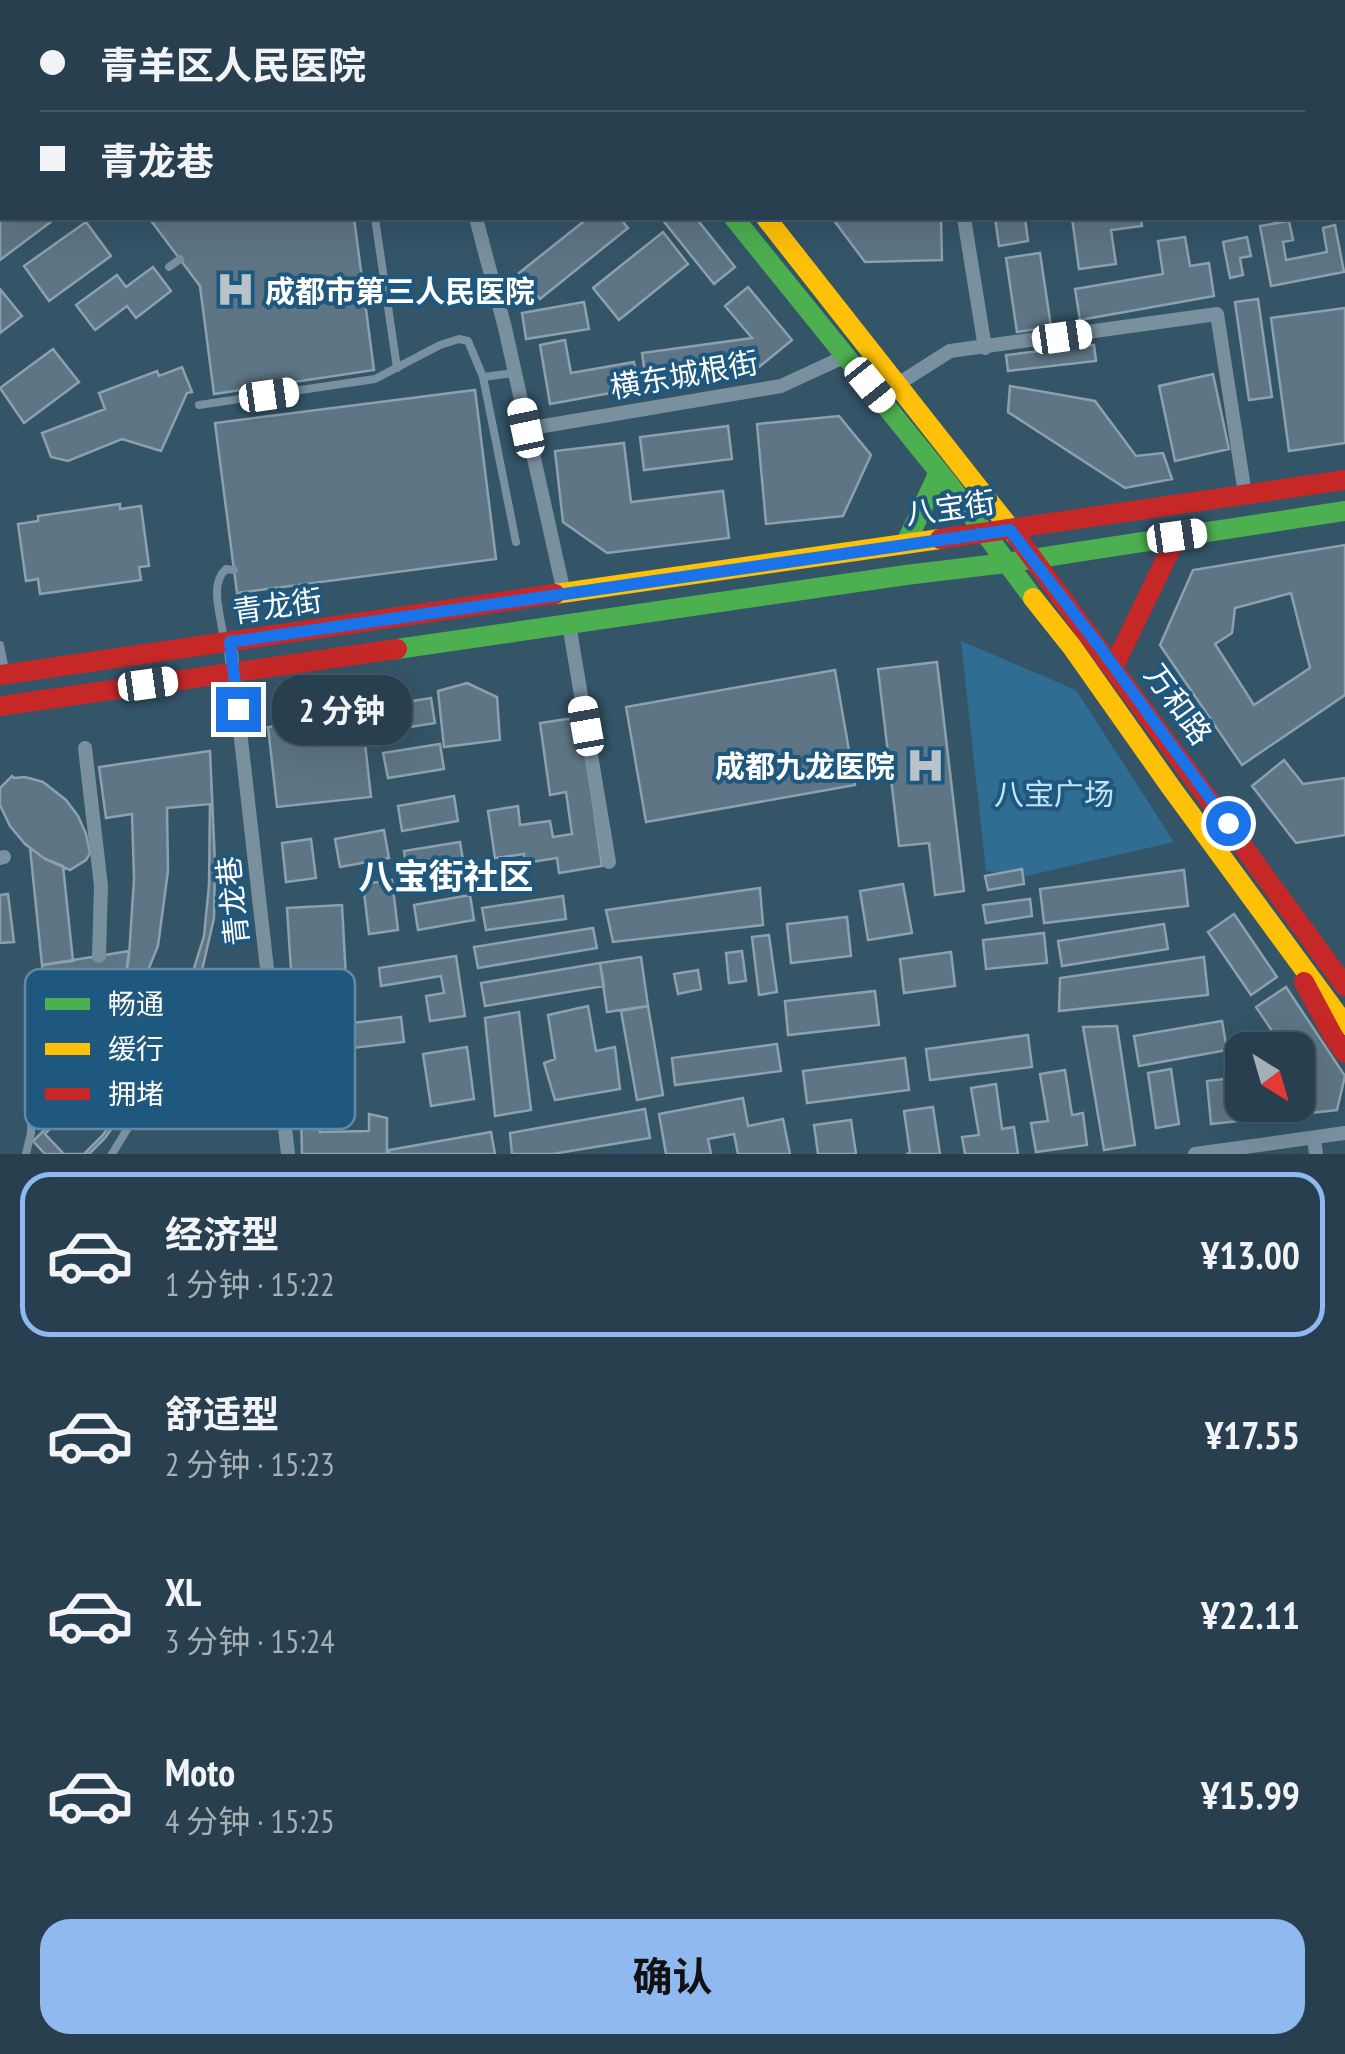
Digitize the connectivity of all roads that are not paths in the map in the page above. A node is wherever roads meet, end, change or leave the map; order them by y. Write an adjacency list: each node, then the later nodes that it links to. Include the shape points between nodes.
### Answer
1 (375, 220): 10 (lane)
2 (476, 220): 11 (street)
3 (736, 220): 9 (main road, 万和路)
4 (768, 220): 13 (main road, 万和路)
5 (964, 220): 8 (street)
6 (180, 259): 7 (lane)
7 (169, 267)
8 (985, 348): 13 (street, via 950,352); 18 (street, via 1217,314)
9 (846, 356): 15 (street, 横东城根街, via 781,386); 16 (main road, 万和路)
10 (397, 368): 12 (lane, via 459,340 468,341); 14 (lane, via 375,379)
11 (514, 372): 12 (lane); 15 (street)
12 (484, 377): 23 (lane)
13 (898, 384): 20 (main road, 万和路)
14 (199, 405)
15 (526, 428): 28 (street)
16 (939, 472): 21 (main road, 万和路); 24 (main road)
17 (1345, 480): 18 (main road, 八宝街)
18 (1246, 494): 20 (main road, 八宝街)
19 (1345, 512): 22 (main road, 八宝街)
20 (1010, 530): 21 (main road, 八宝街); 25 (main road, 万和路)
21 (986, 534): 24 (main road, 八宝街); 26 (main road, 万和路)
22 (1177, 536): 25 (main road, 八宝街); 32 (main road)
23 (516, 542)
24 (906, 544): 28 (main road, 八宝街)
25 (1034, 559): 26 (main road, 八宝街); 32 (main road, 万和路)
26 (1006, 563): 29 (main road, 八宝街); 39 (main road, 万和路)
27 (234, 570): 30 (lane, via 219,575 217,586 223,635)
28 (564, 593): 30 (main road, 青龙街)
29 (569, 624): 33 (main road, 青龙街); 37 (street)
30 (230, 642): 33 (street, 青龙巷); 34 (main road, 青龙街)
31 (0, 646): 34 (lane)
32 (1114, 666): 38 (main road, 万和路)
33 (234, 672): 35 (main road, 青龙街); 42 (street, 青龙巷)
34 (3, 675)
35 (0, 706)
36 (86, 748): 40 (street, via 101,886)
37 (609, 862)
38 (1296, 916): 41 (main road, 万和路); 43 (main road, 万和路)
39 (1277, 932): 44 (main road, 万和路); 45 (main road, 万和路)
40 (99, 956)
41 (1345, 968)
42 (268, 969)
43 (1345, 986)
44 (1345, 1025)
45 (1345, 1053)
46 (31, 1129): 51 (lane)
47 (127, 1129): 52 (lane)
48 (285, 1129): 53 (street, 青龙巷)
49 (1345, 1133): 50 (street)
50 (1314, 1138): 54 (street); 55 (street)
51 (26, 1154)
52 (112, 1154)
53 (288, 1154)
54 (1194, 1154)
55 (1316, 1154)

